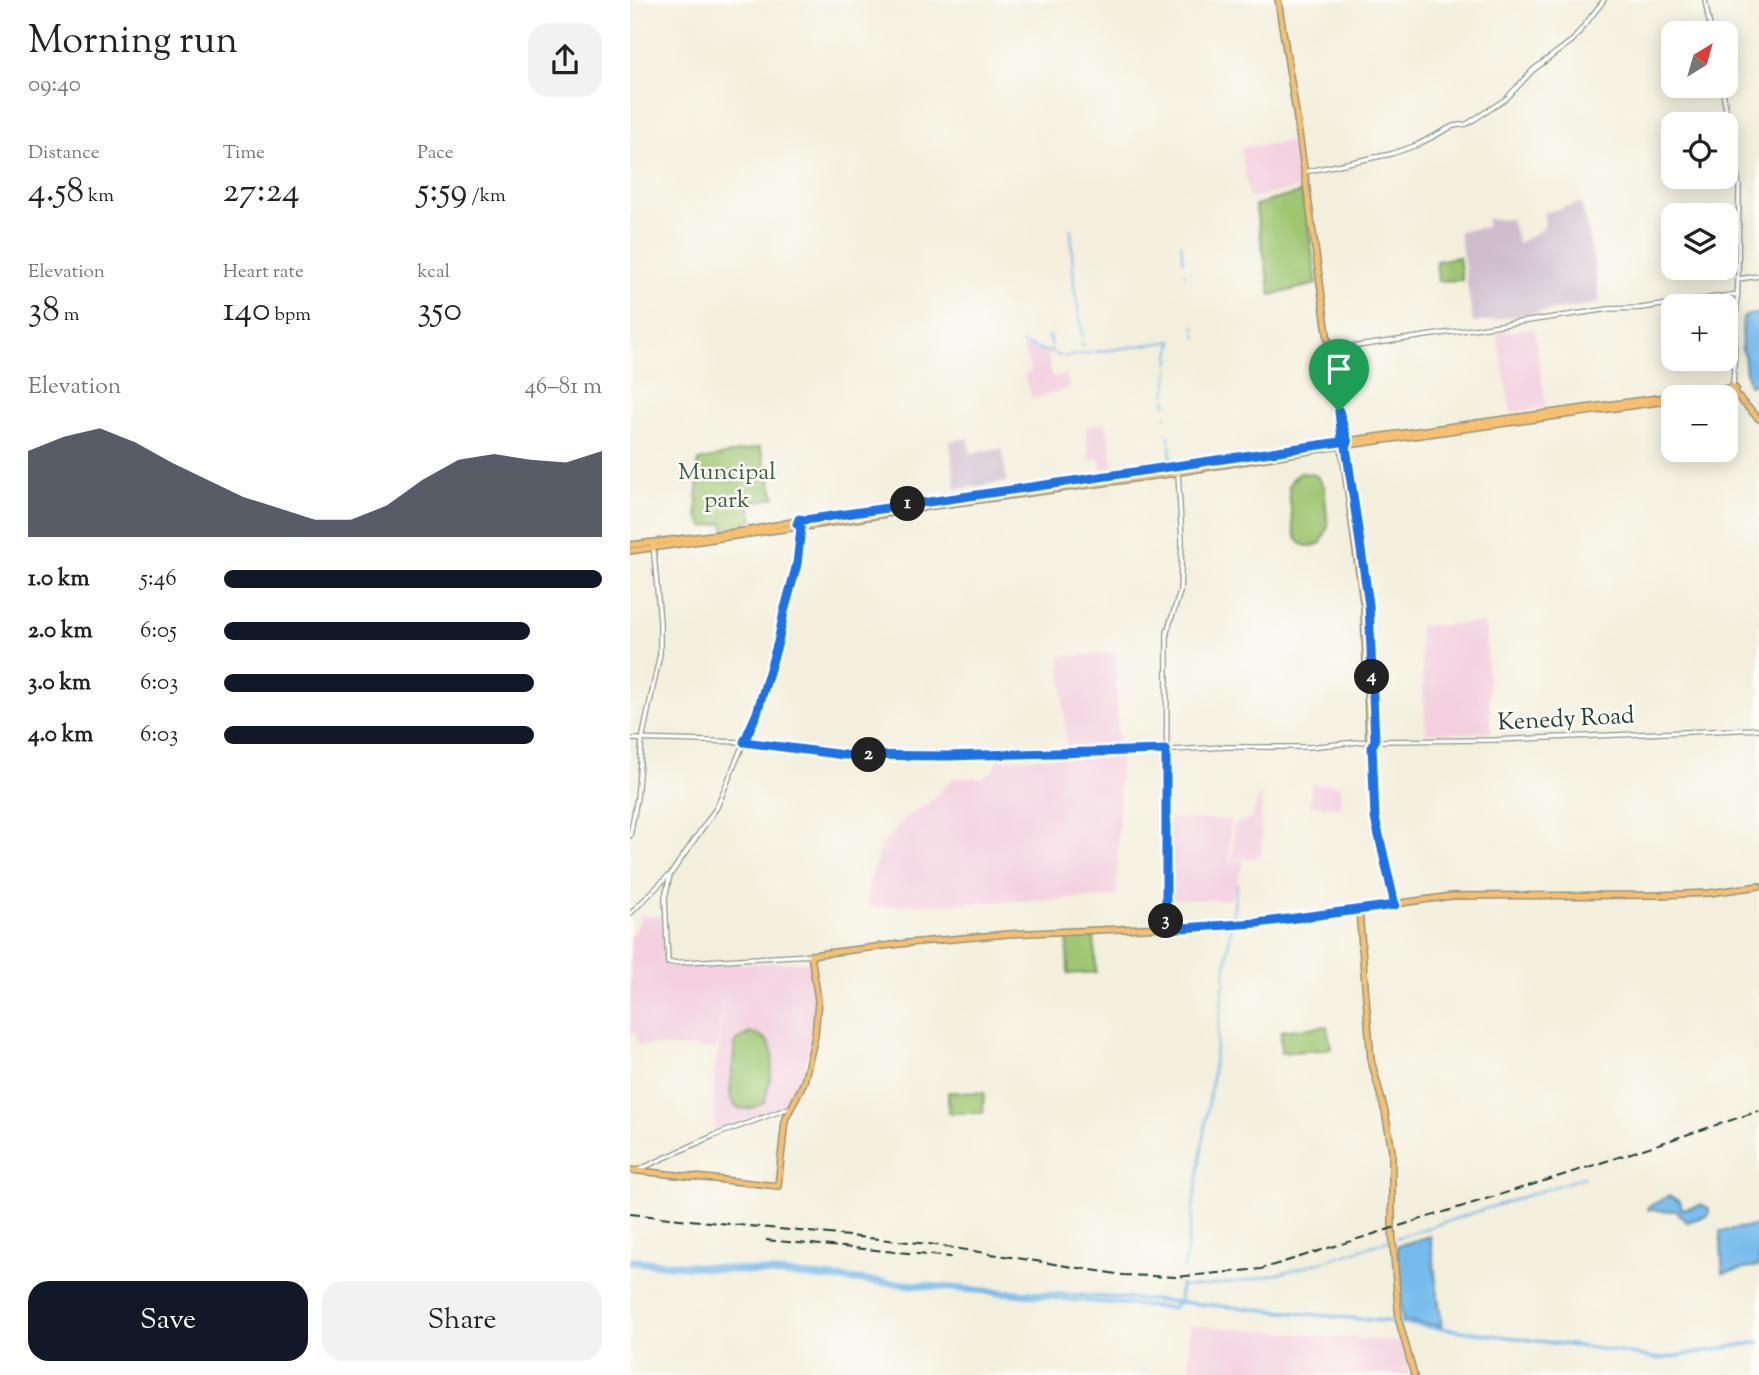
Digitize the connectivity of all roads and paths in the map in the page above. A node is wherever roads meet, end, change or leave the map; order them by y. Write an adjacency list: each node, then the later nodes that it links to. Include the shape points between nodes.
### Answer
1 (1278, 0): 6 (main road)
2 (1604, 0): 6 (street, via 1573,40 1533,70 1506,99 1467,124 1391,154)
3 (1705, 0): 4 (street)
4 (1709, 21)
5 (1724, 98): 8 (street, via 1739,185)
6 (1304, 173): 12 (main road)
7 (1759, 276): 8 (street)
8 (1738, 279)
9 (1738, 280): 10 (street)
10 (1738, 294)
11 (1661, 305): 12 (street)
12 (1330, 349): 16 (main road)
13 (1738, 395): 15 (main road)
14 (1661, 399): 16 (main road)
15 (1759, 417)
16 (1344, 444): 17 (main road); 25 (main road, via 1366,605)
17 (1177, 470): 18 (main road); 27 (street, via 1182,564 1180,597 1167,632)
18 (801, 525): 20 (main road); 26 (street, via 797,564 778,642)
19 (630, 545): 20 (main road)
20 (654, 545): 21 (main road); 24 (street, via 660,654)
21 (630, 551)
22 (1759, 729): 25 (street, Kenedy Road)
23 (630, 739): 24 (street, Kenedy Road)
24 (642, 740): 26 (street, Kenedy Road); 28 (street)
25 (1371, 741): 27 (street, Kenedy Road); 31 (main road, via 1375,818)
26 (744, 742): 27 (street, Kenedy Road, via 844,755); 29 (street, via 717,807)
27 (1166, 750): 34 (street)
28 (630, 836)
29 (670, 875): 33 (street); 35 (street, via 665,898 668,963)
30 (1759, 886): 31 (main road, via 1660,895 1452,896)
31 (1395, 905): 32 (main road)
32 (1359, 910): 34 (main road); 38 (main road, via 1371,1060 1391,1151 1399,1324)
33 (630, 914)
34 (1166, 929): 35 (main road, via 985,936)
35 (811, 955): 36 (main road, via 817,1014 804,1082)
36 (792, 1107): 37 (street); 37 (main road, via 785,1119 778,1186)
37 (633, 1171)
38 (1414, 1375)

